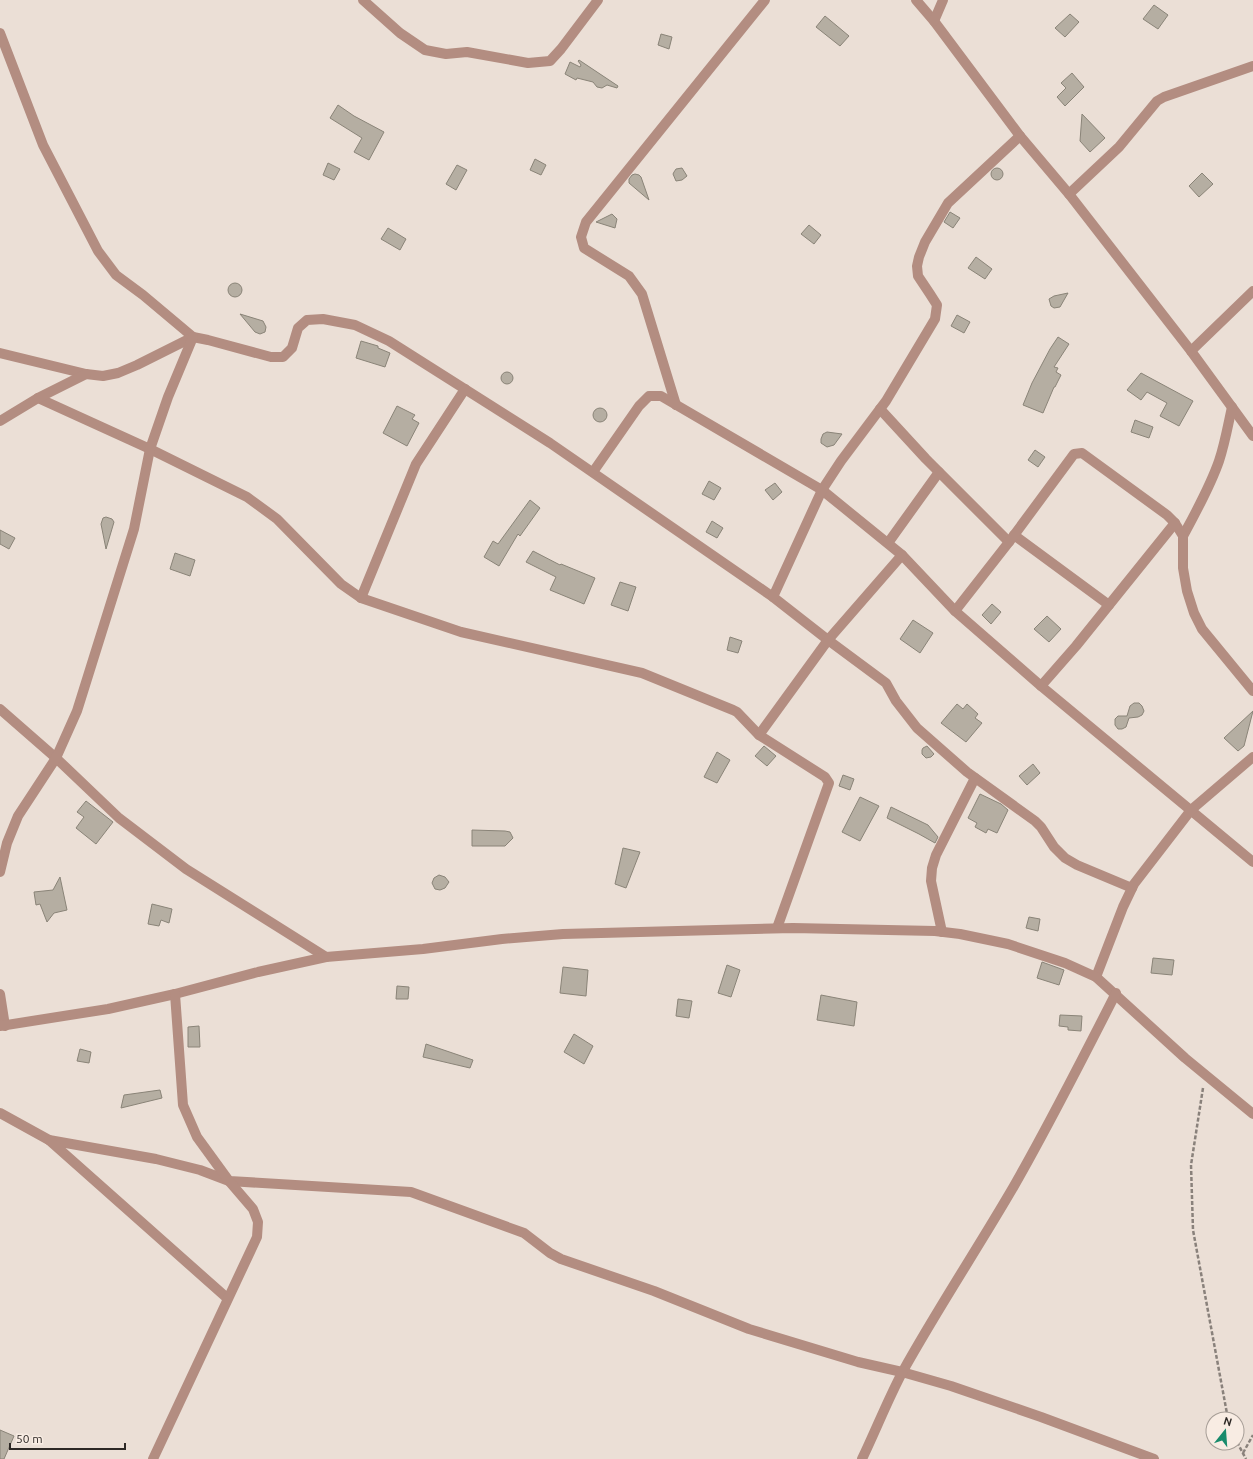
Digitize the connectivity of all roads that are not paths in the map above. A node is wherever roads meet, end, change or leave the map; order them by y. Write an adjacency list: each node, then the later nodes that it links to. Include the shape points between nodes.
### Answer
1 (363, 0): 2 (street, via 400,33 425,50 446,54 467,52 528,63 550,61)
2 (598, 0)
3 (765, 0): 18 (street, via 586,222 581,237 584,248 629,276 642,294)
4 (916, 0): 6 (street)
5 (943, 0): 6 (street)
6 (934, 21): 9 (street)
7 (0, 33): 12 (street, via 43,145 98,251 116,275)
8 (1252, 68): 10 (street, via 1157,101 1119,147)
9 (1020, 136): 10 (street); 20 (street, via 948,203 925,242 917,271 936,305 935,319)
10 (1069, 194): 13 (street)
11 (1253, 291): 13 (street)
12 (193, 337): 15 (street, via 118,373 102,376); 16 (street, via 271,357 283,357 292,348 298,328 307,320 323,319 355,325 389,341); 23 (street)
13 (1191, 351): 19 (street)
14 (0, 353): 15 (street)
15 (86, 374): 17 (street)
16 (465, 389): 24 (street); 33 (street, via 416,464)
17 (38, 398): 21 (street); 23 (street)
18 (676, 405): 24 (street, via 661,396 649,396 639,406); 26 (street)
19 (1232, 407): 22 (street); 28 (street, via 1219,462)
20 (880, 409): 25 (street); 26 (street, via 841,460)
21 (0, 421)
22 (1253, 436)
23 (150, 449): 33 (street, via 247,497 277,519 340,584); 42 (street, via 134,529 77,711)
24 (593, 472): 32 (street)
25 (939, 472): 29 (street); 30 (street)
26 (822, 490): 30 (street); 32 (street)
27 (1175, 523): 28 (street); 29 (street, via 1079,452 1074,454); 34 (street)
28 (1183, 536): 38 (street, via 1183,568 1194,613 1202,629)
29 (1012, 539): 34 (street); 35 (street)
30 (888, 544): 31 (street)
31 (902, 555): 35 (street); 36 (street)
32 (773, 596): 36 (street)
33 (361, 598): 40 (street, via 461,632 642,674 737,712)
34 (1109, 606): 37 (street)
35 (955, 611): 37 (street)
36 (828, 640): 40 (street); 43 (street, via 886,683 917,728)
37 (1041, 686): 44 (street)
38 (1253, 691)
39 (0, 709): 42 (street)
40 (759, 735): 48 (street, via 825,777 830,783)
41 (1253, 757): 44 (street)
42 (56, 758): 46 (street, via 18,816 7,843); 50 (street, via 119,818 186,869)
43 (974, 778): 47 (street, via 1035,821 1064,858); 49 (street, via 932,868 931,881)
44 (1191, 810): 45 (street); 47 (street)
45 (1253, 862)
46 (0, 872)
47 (1132, 888): 51 (street)
48 (777, 928): 49 (street); 50 (street, via 563,934)
49 (942, 932): 51 (street, via 1008,944 1065,962)
50 (326, 957): 54 (street)
51 (1096, 977): 52 (street)
52 (1116, 993): 57 (street); 61 (street, via 1040,1140)
53 (0, 994): 55 (street)
54 (175, 994): 55 (street, via 108,1009); 59 (street, via 183,1105 197,1137)
55 (2, 1026)
56 (0, 1113): 58 (street)
57 (1253, 1114)
58 (49, 1140): 59 (street, via 156,1159 200,1170); 60 (street)
59 (229, 1181): 60 (street, via 253,1209 258,1222 257,1237); 61 (street, via 411,1192 524,1233 561,1259 654,1291 749,1329 850,1360)
60 (227, 1298): 62 (street)
61 (902, 1372): 63 (street); 64 (street, via 1041,1417)
62 (153, 1459)
63 (862, 1459)
64 (1154, 1459)

